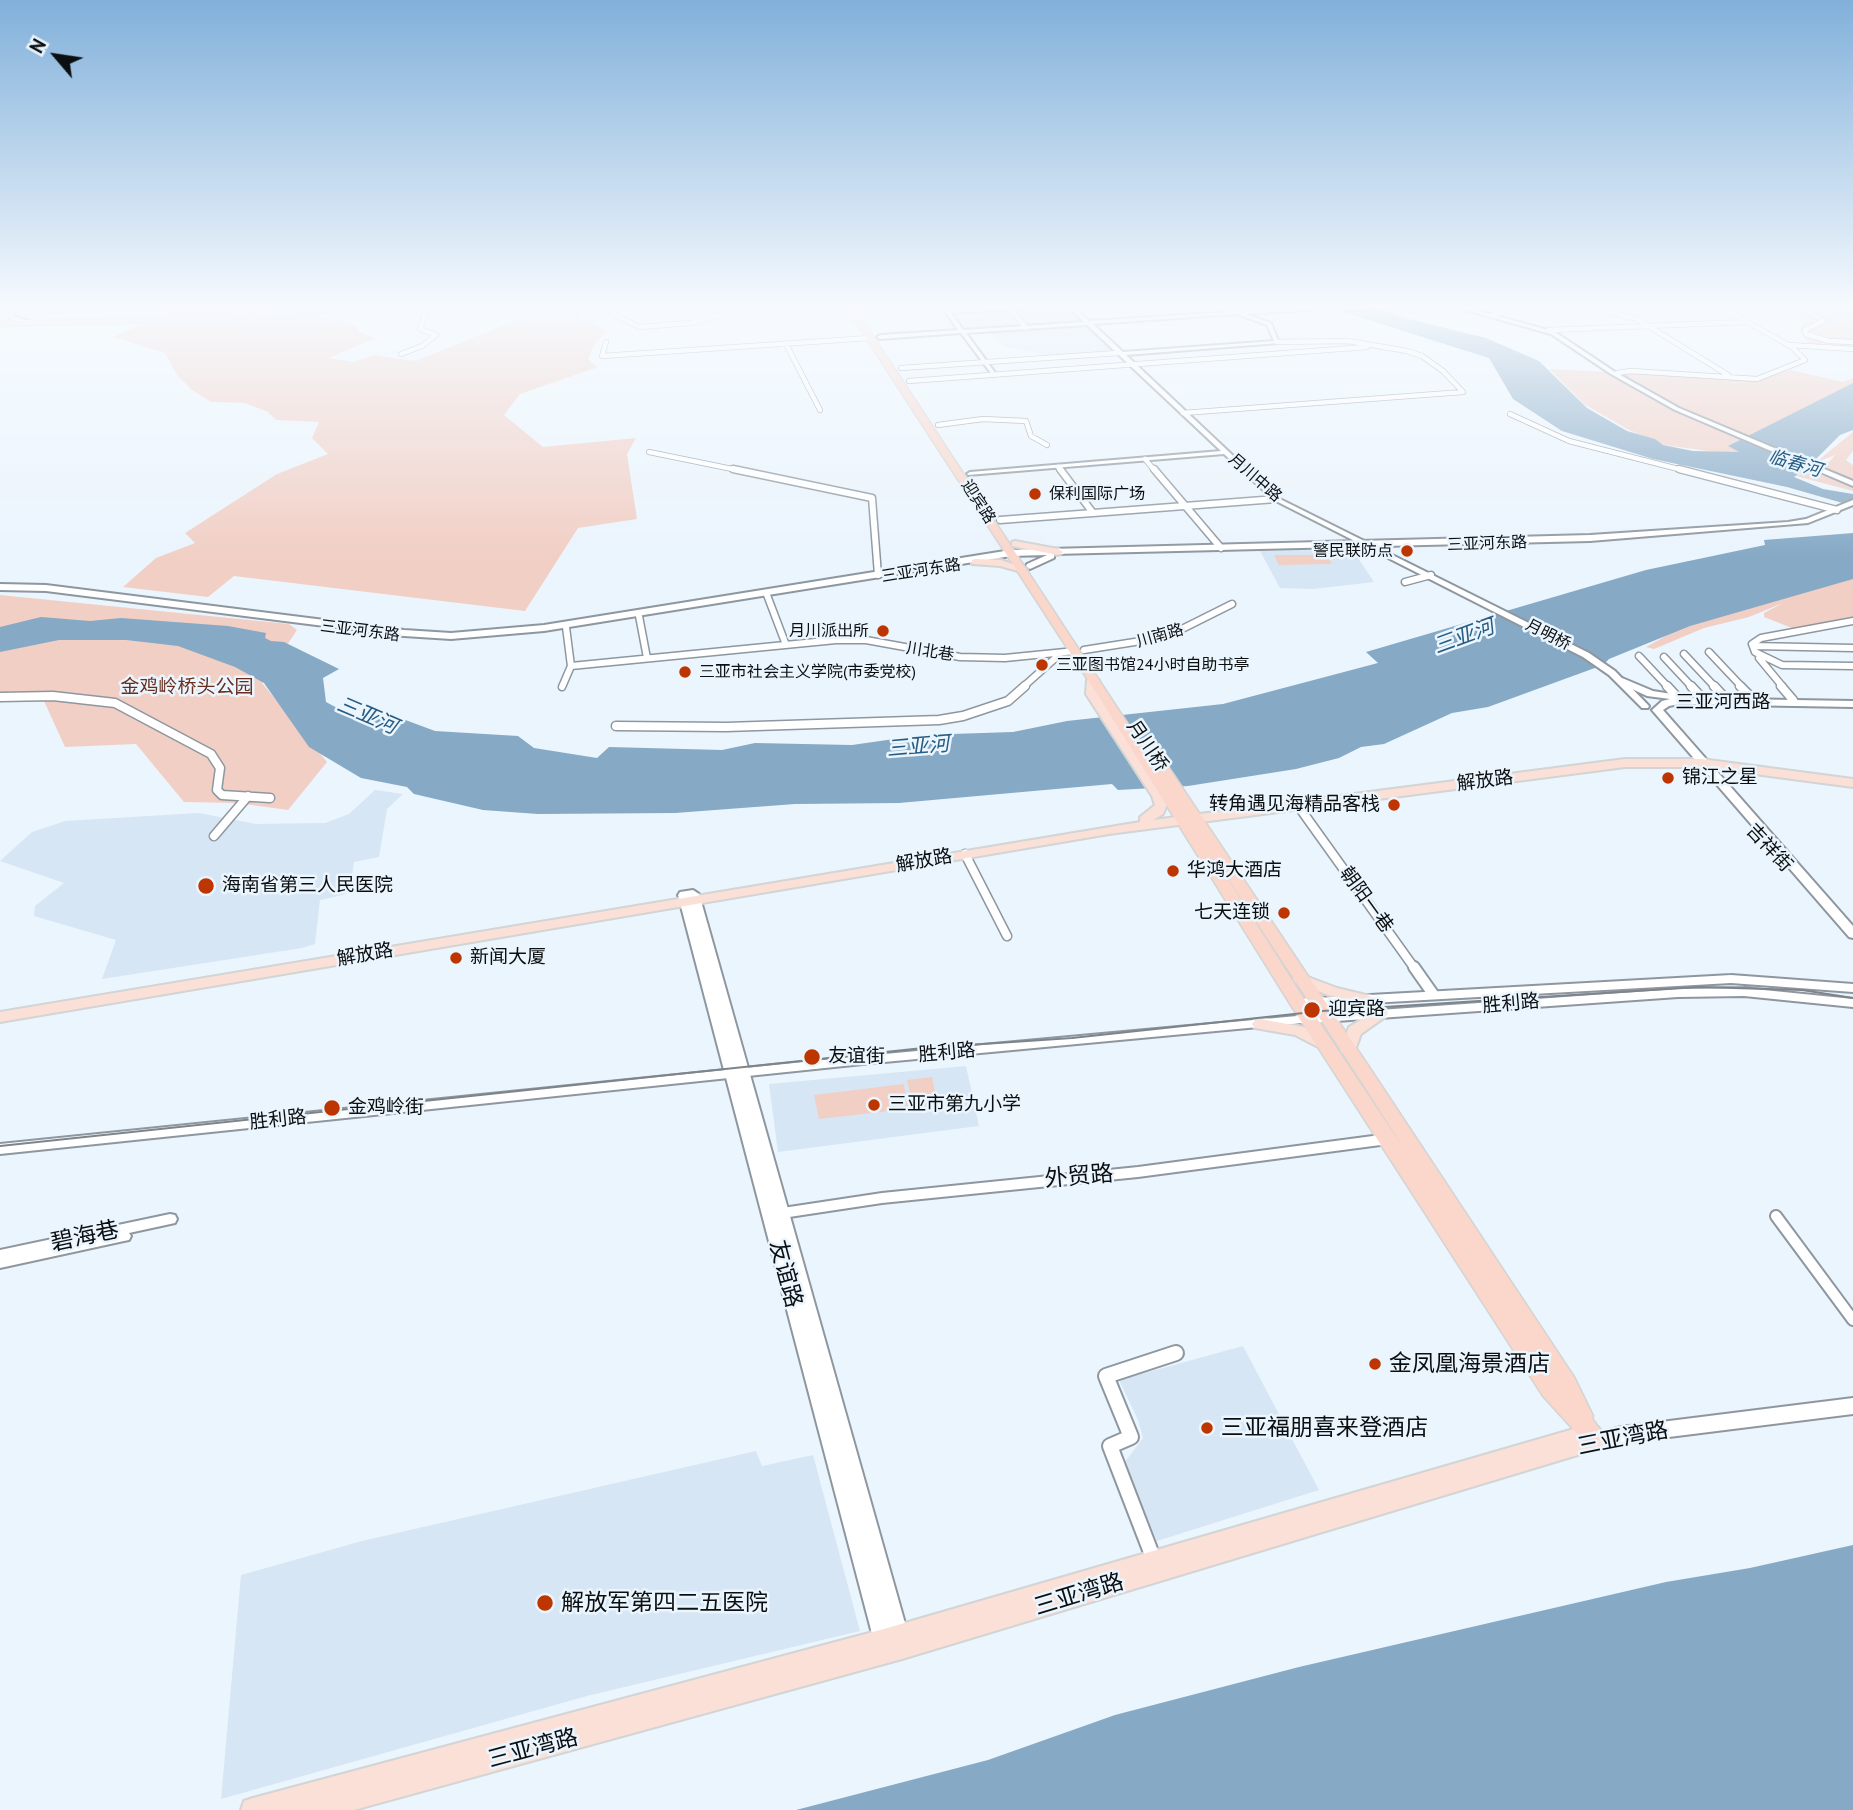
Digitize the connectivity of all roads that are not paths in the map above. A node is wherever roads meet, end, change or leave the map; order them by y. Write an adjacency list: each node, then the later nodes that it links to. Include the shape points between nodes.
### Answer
1 (809, 388): 7 (street)
2 (907, 388): 23 (highway, 迎宾路)
3 (914, 388): 10 (highway, 迎宾路)
4 (1156, 388): 8 (street, 月川中路)
5 (1459, 388): 8 (street, via 1463,393)
6 (1642, 388): 17 (main road, via 1735,435)
7 (820, 410)
8 (1183, 413): 13 (street, 月川中路)
9 (1510, 414): 20 (street, via 1569,441)
10 (938, 425): 11 (street, via 983,419 1026,421 1031,436); 16 (highway, 迎宾路)
11 (1046, 445)
12 (649, 452): 30 (street, via 872,498)
13 (1226, 452): 14 (street); 18 (street, 月川中路)
14 (1145, 459): 15 (street); 19 (street)
15 (1058, 467): 16 (street); 21 (street)
16 (970, 474): 22 (highway, 迎宾路)
17 (1853, 483)
18 (1276, 499): 19 (street); 24 (street, 月川中路)
19 (1184, 505): 21 (street); 25 (street)
20 (1846, 507): 24 (main road, 三亚河东路, via 1814,523 1787,527 1591,540)
21 (1093, 513): 22 (street)
22 (1000, 520): 28 (highway, 迎宾路)
23 (1002, 539): 27 (main road, via 998,550); 28 (highway, 迎宾路)
24 (1370, 545): 25 (main road, 三亚河东路); 26 (main road, 三亚河东路); 31 (street, 月川中路)
25 (1221, 548): 26 (main road, 三亚河东路)
26 (1060, 553): 28 (main road); 28 (main road)
27 (986, 557): 28 (main road, 三亚河东路); 30 (main road, 三亚河东路)
28 (1019, 557): 29 (main road, 三亚河东路); 29 (main road, via 1001,563); 42 (highway, 迎宾路)
29 (975, 562): 34 (main road, 三亚河东路)
30 (878, 575): 33 (main road, 三亚河东路, via 544,628 451,635 59,590)
31 (1430, 575): 32 (street); 51 (street, 月明桥, via 1586,655)
32 (1405, 582)
33 (0, 588): 38 (main road, 三亚河东路, via 400,636 452,639)
34 (767, 595): 36 (main road, 三亚河东路); 39 (street)
35 (1232, 604): 42 (street, 川南路, via 1166,637)
36 (639, 616): 38 (main road, 三亚河东路); 48 (street)
37 (1851, 623): 41 (street, via 1761,638)
38 (566, 627): 49 (street)
39 (786, 645): 44 (street, 川北巷, via 866,640 951,656); 48 (street, 川北巷)
40 (1853, 648): 41 (street)
41 (1751, 649): 50 (street, via 1782,665); 59 (street)
42 (1079, 650): 44 (street, 川北巷); 56 (highway, 迎宾路); 56 (highway, 迎宾路)
43 (1709, 652): 58 (street)
44 (1060, 654): 62 (street, via 1008,701 939,720)
45 (1684, 654): 57 (street)
46 (1639, 656): 54 (street)
47 (1664, 657): 55 (street)
48 (647, 658): 49 (street, 川北巷)
49 (571, 666): 52 (street)
50 (1853, 666)
51 (1619, 679): 54 (main road, 三亚河西路, via 1660,696); 61 (street, 月明桥)
52 (562, 687)
53 (0, 697): 66 (street, via 115,703 211,754 220,768 216,790 222,795)
54 (1678, 698): 55 (main road, 三亚河西路)
55 (1702, 698): 57 (main road, 三亚河西路)
56 (1106, 699): 65 (highway, 月川桥)
57 (1726, 699): 58 (main road, 三亚河西路)
58 (1754, 699): 59 (main road, 三亚河西路)
59 (1793, 700): 60 (main road, 三亚河西路)
60 (1853, 702): 63 (main road, 三亚河西路, via 1679,701 1660,706 1659,715)
61 (1645, 706): 63 (main road, 三亚河西路)
62 (616, 726)
63 (1693, 759): 64 (main road, 解放路); 68 (main road, 解放路, via 1625,763); 69 (main road, 解放路, via 1577,763); 74 (main road, 吉祥街); 76 (main road, 吉祥街)
64 (1853, 781)
65 (1168, 795): 69 (highway); 70 (main road, via 1158,811)
66 (247, 796): 67 (street); 71 (street)
67 (270, 798)
68 (1299, 807): 69 (main road, 解放路); 79 (street, 朝阳一巷)
69 (1187, 818): 70 (main road, 解放路); 72 (main road, 解放路); 77 (highway); 83 (highway)
70 (1144, 820): 73 (main road, 解放路)
71 (214, 836)
72 (965, 854): 73 (main road, 解放路); 75 (street)
73 (689, 898): 82 (main road, 解放路); 85 (main road, 解放路); 89 (main road, 友谊路)
74 (1853, 934)
75 (1007, 936)
76 (1853, 941)
77 (1300, 978): 80 (main road, via 1325,990); 83 (highway)
78 (1853, 988): 79 (main road, 胜利路, via 1731,979)
79 (1433, 994): 80 (main road, 胜利路)
80 (1365, 999): 83 (main road, 胜利路)
81 (1853, 1003): 84 (main road, 胜利路, via 1772,994 1690,993)
82 (0, 1009)
83 (1312, 1010): 84 (main road, 胜利路); 86 (street, 胜利路); 87 (highway); 88 (highway)
84 (1380, 1013): 88 (main road, via 1354,1031)
85 (0, 1017)
86 (1260, 1024): 87 (main road, via 1299,1031); 89 (street, 胜利路)
87 (1328, 1048): 90 (highway)
88 (1348, 1049): 99 (highway, via 1566,1384)
89 (738, 1075): 91 (street, 胜利路); 92 (main road, 友谊路)
90 (1388, 1139): 92 (street, 外贸路); 99 (highway, via 1551,1390)
91 (0, 1149)
92 (775, 1214): 101 (main road, 友谊路)
93 (1776, 1216): 96 (street)
94 (0, 1255): 95 (street, 碧海巷, via 170,1223)
95 (0, 1263)
96 (1853, 1320)
97 (1176, 1353): 100 (street, via 1106,1376 1131,1437 1110,1446)
98 (1853, 1406): 99 (main road, 三亚湾路)
99 (1594, 1437): 100 (main road, 三亚湾路); 101 (main road, 三亚湾路)
100 (1154, 1560): 101 (main road, 三亚湾路)
101 (893, 1644): 102 (main road, 三亚湾路); 103 (main road, 三亚湾路)
102 (253, 1810)
103 (309, 1810)

